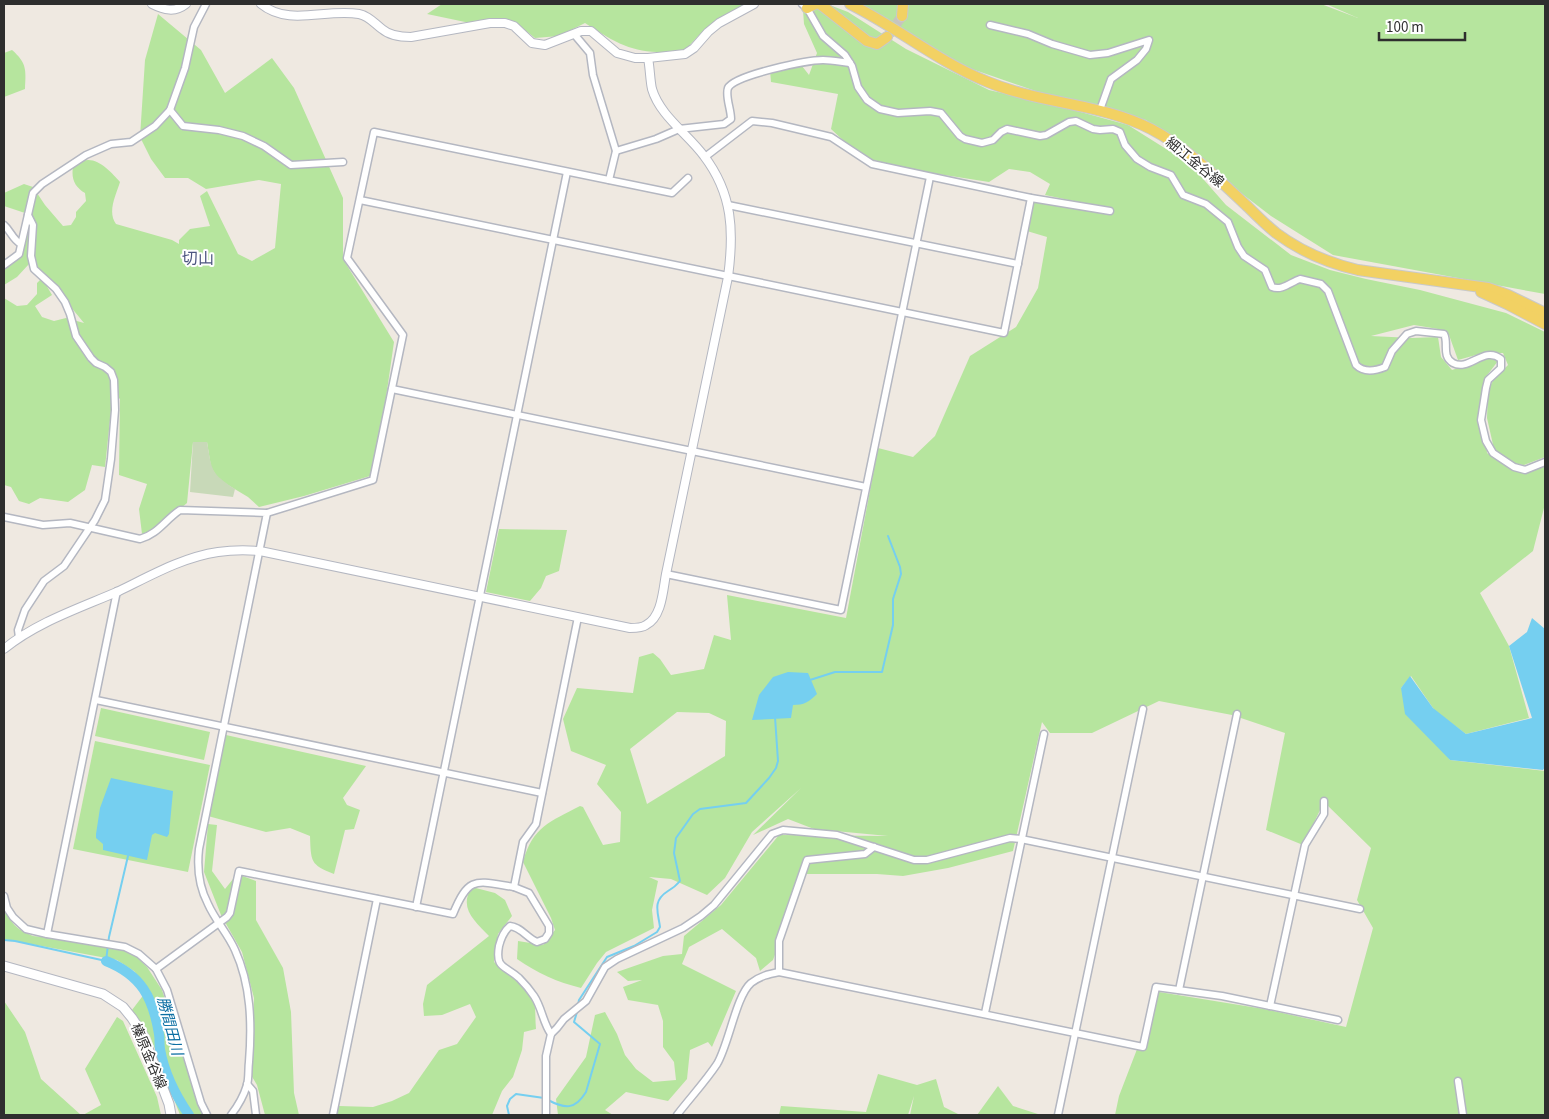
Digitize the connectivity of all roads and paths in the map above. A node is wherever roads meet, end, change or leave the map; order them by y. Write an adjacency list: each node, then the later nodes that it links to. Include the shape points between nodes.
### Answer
1 (152, 4): 2 (street, via 170,10)
2 (186, 4)
3 (206, 4): 16 (street, via 194,27 185,68)
4 (260, 4): 12 (street, via 278,14 291,16 361,15 392,35 402,37 490,23 514,26 532,43 544,45)
5 (754, 4): 14 (street, via 719,23 686,54)
6 (820, 4): 13 (main road, via 867,42 877,44)
7 (850, 4): 17 (main road, 細江金谷線, via 956,68 989,83 1023,94)
8 (902, 4): 10 (main road)
9 (808, 5): 15 (street, via 823,36)
10 (902, 16)
11 (990, 25): 17 (street, via 1090,54 1108,53 1149,40 1137,60 1111,79)
12 (574, 34): 14 (street, via 581,30 591,31 617,53); 19 (street, via 590,53)
13 (887, 37)
14 (648, 58): 18 (street, via 652,90)
15 (850, 63): 18 (street, via 822,60 741,78 729,86 731,118 724,124); 45 (street, via 858,86 873,105 898,113 941,113 955,132 976,143 993,140 1007,129 1046,135 1069,122 1120,132 1136,159 1171,175 1184,195 1206,204 1228,222 1244,256 1265,270 1272,287 1282,288 1300,279 1322,284 1328,290 1359,369 1371,371 1385,367 1392,351 1406,334 1416,331 1444,334 1445,353 1457,364 1484,355 1498,356 1501,368 1488,380 1481,413 1486,441 1493,453 1514,467 1525,470)
16 (170, 110): 21 (street, via 183,126 243,136 291,165); 30 (street, via 155,126 131,142 111,144 42,184 33,193)
17 (1100, 110): 38 (main road, 細江金谷線, via 1150,129 1177,144 1275,232 1307,252 1338,266)
18 (679, 129): 19 (street); 20 (street)
19 (616, 151): 25 (street)
20 (705, 157): 23 (street, via 752,122 762,122 831,137 872,164); 28 (street)
21 (343, 162)
22 (567, 172): 25 (street); 27 (street, via 374,132); 32 (street)
23 (930, 177): 26 (street); 34 (street)
24 (688, 178): 25 (street, via 672,193)
25 (609, 180)
26 (1032, 198): 29 (street); 35 (street)
27 (360, 200): 32 (street); 42 (street, via 348,258 403,335)
28 (728, 205): 34 (street); 37 (street, via 732,225)
29 (1110, 211)
30 (28, 216): 33 (street); 49 (street, via 33,226 31,256 34,269 65,302 76,336 91,358 111,372 114,380 116,410 105,500)
31 (4, 224): 33 (street)
32 (554, 240): 37 (street); 43 (street)
33 (21, 244): 36 (street, via 18,254)
34 (917, 244): 35 (street); 39 (street)
35 (1018, 264): 39 (street, via 1004,333)
36 (4, 265)
37 (728, 277): 39 (street); 44 (street)
38 (1452, 283): 40 (main road, 細江金谷線, via 1488,288); 41 (main road, 細江金谷線, via 1487,294)
39 (902, 312): 46 (street)
40 (1545, 313)
41 (1545, 324)
42 (392, 389): 43 (street); 47 (street, via 373,480)
43 (517, 414): 44 (street); 53 (street)
44 (692, 451): 46 (street); 51 (street)
45 (1545, 462)
46 (866, 487): 51 (street, via 841,610)
47 (267, 513): 49 (street, via 180,510 159,530 140,539); 50 (street)
48 (4, 517): 49 (street, via 43,525)
49 (90, 527): 55 (street, via 64,566 44,581 34,595 25,610)
50 (260, 551): 52 (street, via 217,552 184,561); 53 (street); 60 (street)
51 (666, 574): 54 (street, via 658,613 644,626 630,628)
52 (117, 591): 55 (street); 57 (street)
53 (480, 596): 54 (street); 62 (street)
54 (578, 617): 63 (street)
55 (19, 637): 56 (street)
56 (4, 649)
57 (96, 700): 60 (street); 76 (street)
58 (1143, 709): 67 (street)
59 (1237, 714): 68 (street)
60 (224, 727): 62 (street); 75 (street, via 198,864 207,904)
61 (1044, 734): 65 (street)
62 (443, 772): 63 (street); 73 (street)
63 (542, 792): 69 (street, via 536,824 523,842)
64 (1324, 802): 71 (street, via 1324,814 1305,845)
65 (1022, 839): 66 (street, via 1010,838 926,860 914,860); 67 (street); 82 (street)
66 (874, 847): 79 (street, via 865,854 807,860 779,941); 85 (street, via 837,835 783,830 772,834 714,905 675,932 617,959 605,968 586,1001)
67 (1112, 858): 68 (street); 84 (street)
68 (1203, 877): 71 (street); 80 (street)
69 (514, 887): 73 (street, via 483,882 475,884 466,889 453,914); 85 (street, via 528,893 549,926 549,933 537,942 510,926 500,939 497,957 502,967 518,977 534,995)
70 (4, 896): 76 (street, via 7,908 20,925 33,932)
71 (1293, 896): 74 (street); 81 (street)
72 (377, 899): 73 (street); 75 (street, via 239,871 230,912); 93 (street)
73 (416, 907)
74 (1360, 910)
75 (220, 923): 78 (street); 87 (street, via 235,950 248,992 250,1050)
76 (47, 934): 78 (street, via 125,947)
77 (4, 966): 89 (main road, 榛原金谷線, via 103,994 122,1007 143,1035)
78 (156, 969): 90 (street, via 166,990)
79 (779, 972): 82 (street); 95 (street, via 750,984 717,1063)
80 (1179, 990): 81 (street); 84 (street, via 1156,987 1143,1047)
81 (1270, 1006): 83 (street)
82 (986, 1013): 84 (street)
83 (1338, 1020)
84 (1075, 1033): 96 (street)
85 (551, 1034): 94 (street, via 546,1056)
86 (1458, 1081): 97 (street)
87 (247, 1084): 88 (street, via 254,1091); 91 (street)
88 (256, 1112): 92 (street)
89 (171, 1115)
90 (207, 1115)
91 (231, 1115)
92 (262, 1115)
93 (333, 1115)
94 (546, 1115)
95 (677, 1115)
96 (1058, 1115)
97 (1463, 1115)

